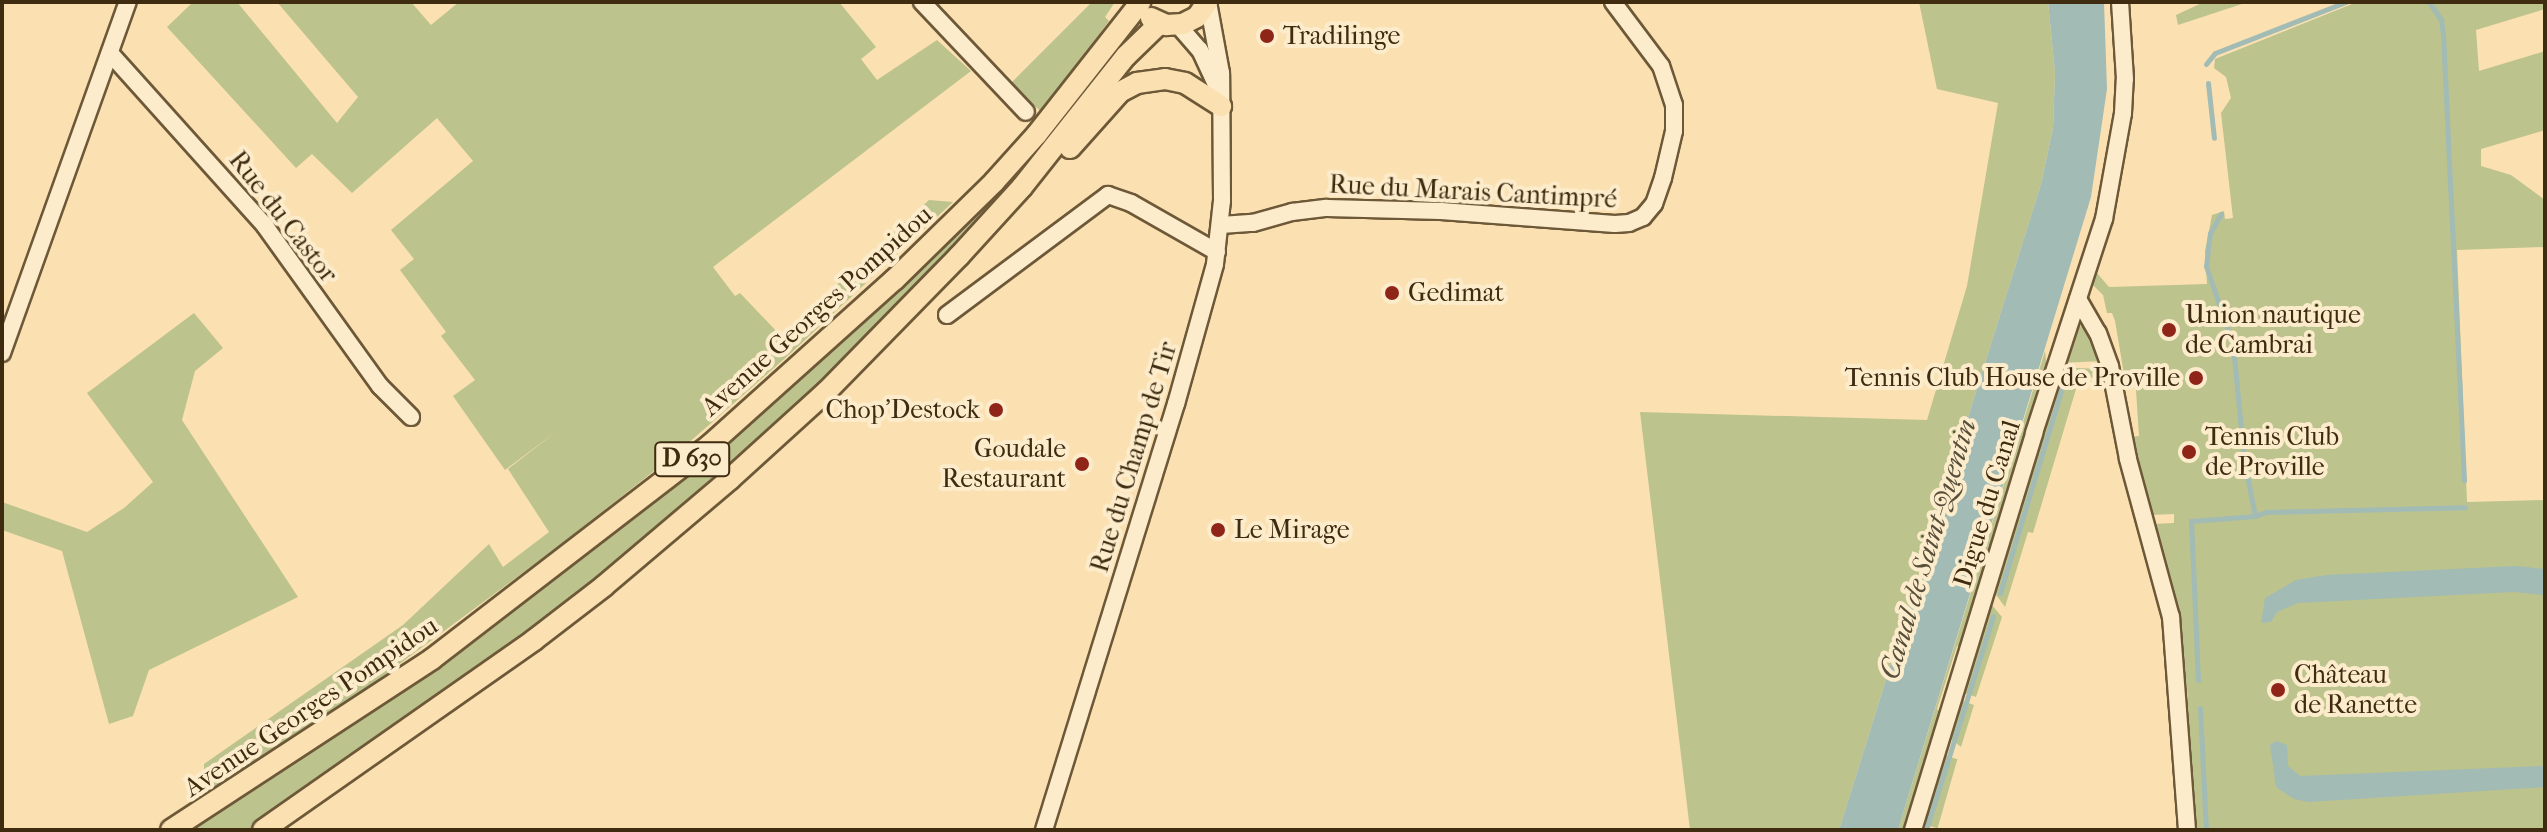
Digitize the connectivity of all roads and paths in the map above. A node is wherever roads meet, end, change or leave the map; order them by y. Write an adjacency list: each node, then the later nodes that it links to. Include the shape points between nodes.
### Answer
1 (128, 2): 8 (street)
2 (922, 2): 10 (street)
3 (1207, 2): 7 (main road, Avenue Georges Pompidou, via 1197,17); 9 (street, Rue du Champ de Tir, via 1219,53)
4 (1613, 2): 11 (street, Rue du Marais Cantimpré, via 1661,66 1674,105 1674,131 1657,197 1643,217 1629,223 1327,208)
5 (2120, 2): 14 (street, Digue du Canal, via 2125,79 2118,152 2104,219)
6 (1139, 3): 7 (main road, via 1148,16); 18 (main road, Avenue Georges Pompidou / D 630, via 994,182 711,444 432,659)
7 (1169, 24): 9 (street, via 1200,50); 13 (main road, Avenue Georges Pompidou / D 630, via 1121,62 1022,187)
8 (110, 53): 16 (street); 17 (street, Rue du Castor, via 265,226 380,386)
9 (1220, 98): 11 (street, Rue du Champ de Tir); 13 (main road, via 1175,80 1127,87 993,234)
10 (1026, 112)
11 (1221, 225): 12 (street, Rue du Champ de Tir)
12 (1217, 252): 15 (street, via 1108,195); 20 (street, Rue du Champ de Tir)
13 (959, 256): 19 (main road, Avenue Georges Pompidou / D 630, via 826,392 604,586)
14 (2078, 299): 21 (street, Digue du Canal); 22 (street, via 2110,366 2128,459 2171,617)
15 (947, 315)
16 (2, 353)
17 (411, 417)
18 (171, 830)
19 (263, 830)
20 (1044, 830)
21 (1913, 830)
22 (2187, 830)

